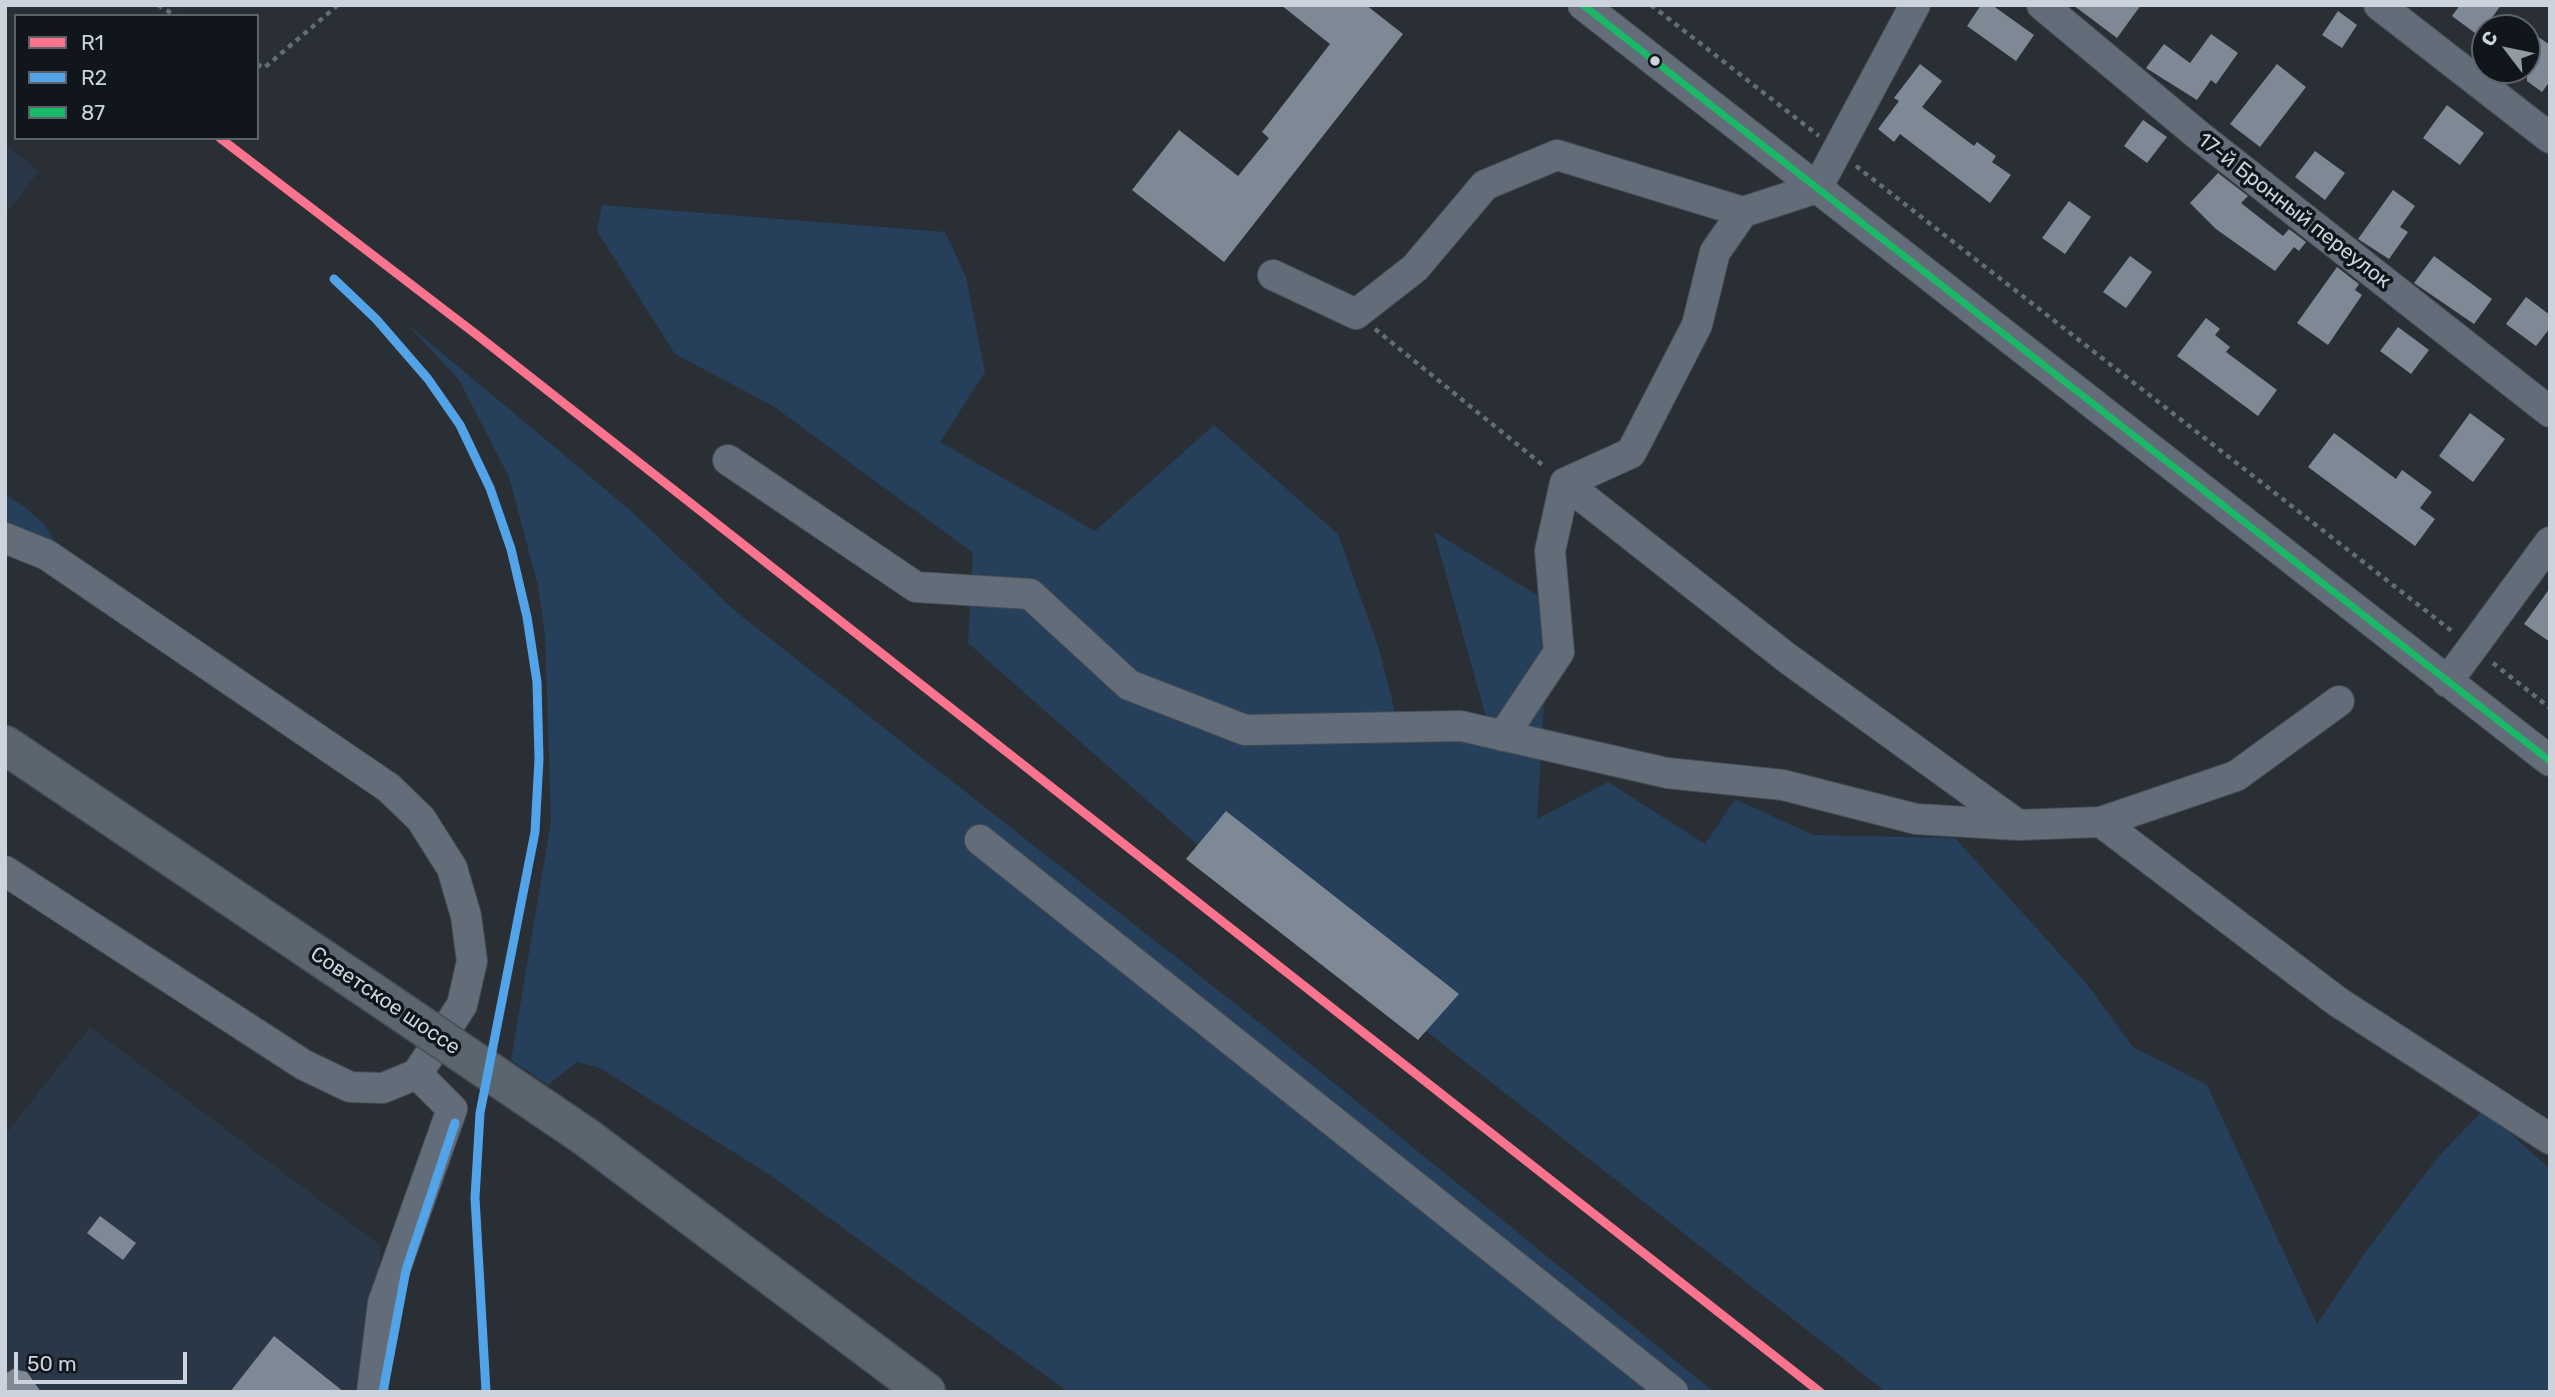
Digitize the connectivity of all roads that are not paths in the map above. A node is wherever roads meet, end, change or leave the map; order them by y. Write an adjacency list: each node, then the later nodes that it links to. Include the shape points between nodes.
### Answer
1 (1583, 5): 6 (street)
2 (1915, 5): 6 (street)
3 (2042, 5): 9 (street, 17-й Бронный переулок, via 2198,135)
4 (2379, 5): 5 (street)
5 (2550, 138)
6 (1817, 188): 7 (street); 14 (street)
7 (1743, 212): 8 (street, via 1557,155 1485,185 1415,268 1356,314); 11 (street, via 1715,252 1697,325 1631,453)
8 (1273, 275)
9 (2550, 412)
10 (728, 460): 16 (street, via 916,587 1030,594 1129,685 1245,730 1461,726)
11 (1565, 483): 16 (street, via 1550,551 1559,652); 20 (street, via 1787,658)
12 (5, 538): 23 (street, via 47,555 388,788 421,819 452,868 466,916 472,961 462,1005)
13 (2550, 542): 14 (street)
14 (2447, 682): 18 (street)
15 (2339, 701): 19 (street, via 2236,776)
16 (1503, 736): 20 (street, via 1667,773 1783,785 1916,819)
17 (5, 745): 26 (main road, Советское шоссе, bridge, via 586,1137)
18 (2550, 761)
19 (2101, 822): 20 (street); 24 (street, via 2338,1002)
20 (2018, 825)
21 (980, 840): 27 (street)
22 (5, 870): 23 (street, via 304,1065 350,1087 383,1088)
23 (418, 1074): 25 (street, via 453,1109 383,1303)
24 (2550, 1139)
25 (372, 1392)
26 (926, 1392)
27 (1673, 1392)

